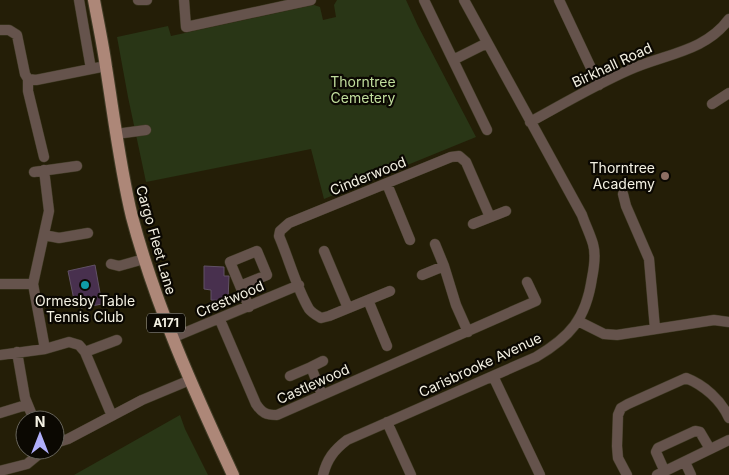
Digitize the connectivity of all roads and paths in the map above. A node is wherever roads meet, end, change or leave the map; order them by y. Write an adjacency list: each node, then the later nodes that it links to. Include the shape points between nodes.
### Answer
1 (79, 0): 15 (street)
2 (94, 0): 14 (main road, Cargo Fleet Lane / A171)
3 (138, 0): 4 (street)
4 (147, 0)
5 (184, 0): 6 (street, via 186,27)
6 (311, 0)
7 (424, 0): 13 (street)
8 (464, 0): 12 (street, Carisbrooke Avenue)
9 (559, 0): 17 (street)
10 (729, 19): 17 (street, Birkhall Road, via 712,37 692,49 650,61)
11 (0, 30): 16 (street, via 9,30 17,35 24,74)
12 (487, 43): 13 (street); 20 (street, Carisbrooke Avenue)
13 (453, 60): 22 (street)
14 (106, 66): 15 (street); 23 (main road, Cargo Fleet Lane / A171)
15 (91, 69): 16 (street)
16 (28, 79): 24 (street)
17 (599, 85): 20 (street, Birkhall Road)
18 (729, 93): 19 (street)
19 (712, 104)
20 (530, 122): 50 (street, Carisbrooke Avenue, via 582,215 593,246 591,286)
21 (146, 130): 23 (street)
22 (487, 130)
23 (116, 134): 36 (main road, Cargo Fleet Lane / A171, via 124,182)
24 (44, 157)
25 (77, 166): 32 (street, via 39,171 49,206)
26 (387, 184): 29 (street, Cinderwood, via 459,156 466,162); 33 (street); 43 (street, Cinderwood, via 284,226 279,236)
27 (623, 194): 52 (street, via 649,260)
28 (506, 211): 29 (street)
29 (490, 217): 30 (street)
30 (473, 224)
31 (88, 232): 32 (street, via 59,238)
32 (44, 236): 41 (street)
33 (410, 240)
34 (434, 244): 38 (street)
35 (324, 251): 48 (street)
36 (144, 259): 37 (street, via 119,266); 54 (main road, Cargo Fleet Lane / A171)
37 (111, 264)
38 (444, 266): 39 (street); 53 (street)
39 (422, 275)
40 (527, 282): 53 (street, Castlewood, via 536,301)
41 (33, 284): 42 (street); 57 (street)
42 (0, 285)
43 (299, 285): 47 (street, Crestwood); 48 (street, Cinderwood, via 310,310 321,318)
44 (240, 286): 47 (street)
45 (390, 291): 46 (street)
46 (368, 300): 48 (street); 56 (street)
47 (249, 307): 49 (street, Crestwood)
48 (348, 308)
49 (220, 320): 54 (street, Crestwood); 66 (street, Castlewood, via 261,412 276,415)
50 (578, 321): 52 (street, via 604,334); 64 (street, Carisbrooke Avenue, via 557,345)
51 (729, 322): 52 (street, via 714,320)
52 (655, 329)
53 (468, 332): 66 (street, Castlewood)
54 (172, 338): 65 (main road, Cargo Fleet Lane / A171)
55 (117, 340): 59 (street)
56 (386, 346)
57 (45, 349): 58 (street); 59 (street, via 69,342 79,345)
58 (17, 352): 60 (street); 67 (street)
59 (85, 352): 70 (street)
60 (0, 355)
61 (323, 361): 62 (street)
62 (311, 367): 63 (street); 66 (street)
63 (290, 376)
64 (493, 376): 72 (street, Carisbrooke Avenue); 83 (street)
65 (190, 380): 70 (street); 80 (main road, Cargo Fleet Lane / A171)
66 (322, 395)
67 (26, 405): 68 (street); 69 (street)
68 (29, 410)
69 (0, 413)
70 (112, 416): 73 (street)
71 (729, 418): 84 (street, via 717,399 686,378 628,404 618,415 617,446 618,458)
72 (388, 422): 81 (street, Carisbrooke Avenue, via 347,440 335,449 326,462); 82 (street)
73 (65, 440)
74 (729, 440): 75 (street)
75 (710, 450): 77 (street); 79 (street, via 700,432 696,431 658,448)
76 (32, 460): 78 (street)
77 (685, 462): 79 (street); 85 (street)
78 (0, 471)
79 (661, 473)
80 (232, 475)
81 (323, 475)
82 (410, 475)
83 (540, 475)
84 (627, 475)
85 (691, 475)

